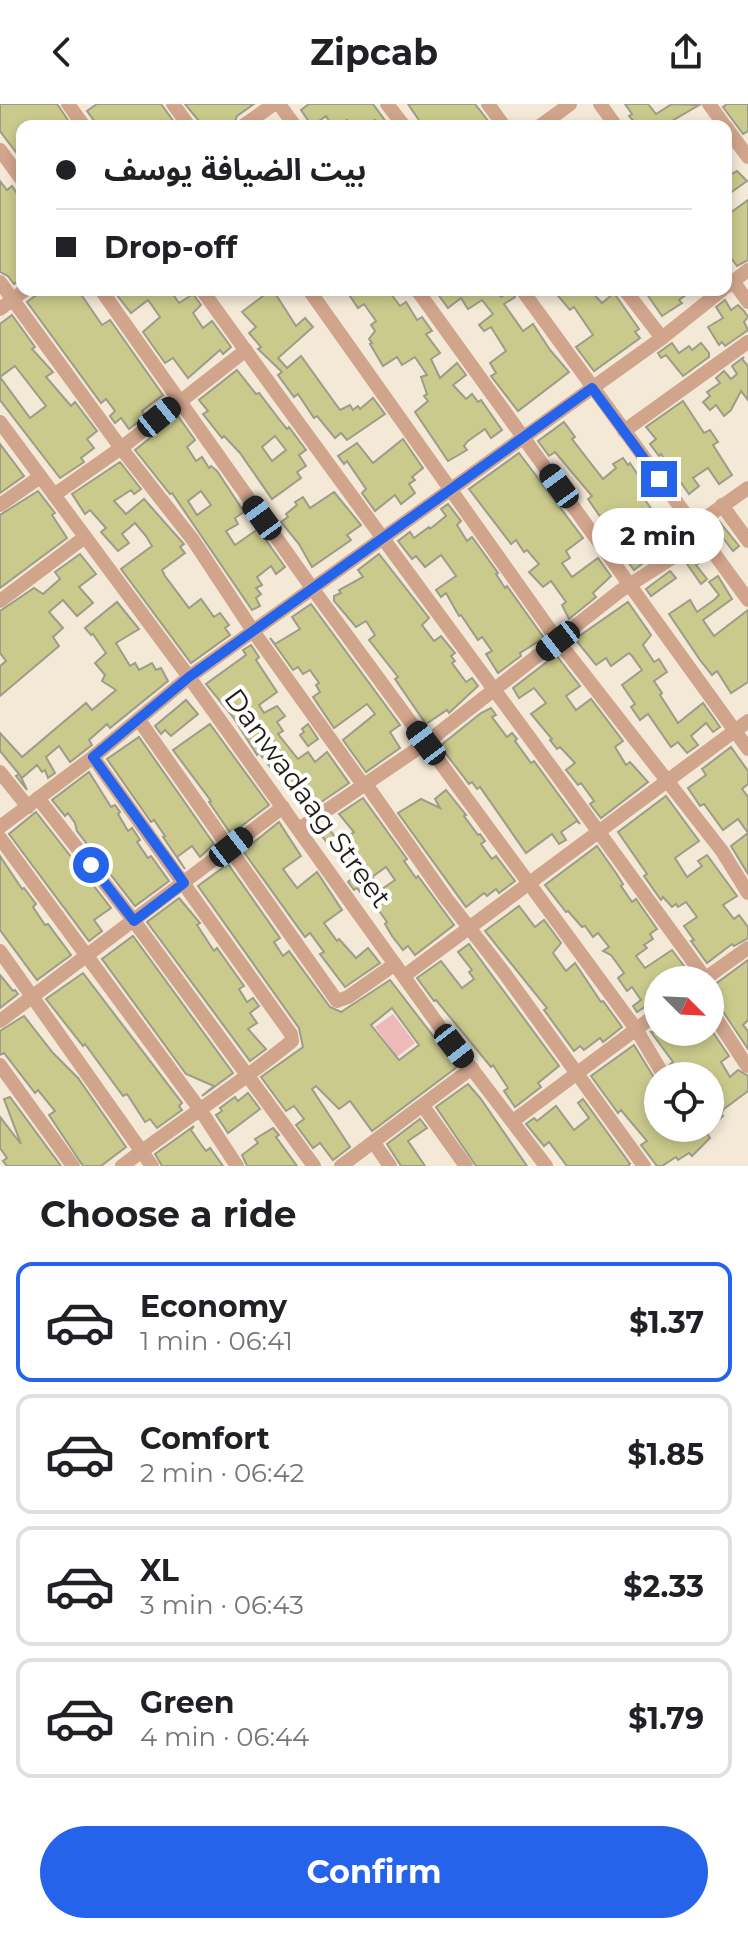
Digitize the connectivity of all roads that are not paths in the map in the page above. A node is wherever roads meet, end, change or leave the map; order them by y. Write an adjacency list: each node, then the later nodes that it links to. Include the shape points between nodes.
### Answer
1 (276, 104): 4 (street); 5 (street)
2 (387, 104): 6 (street)
3 (570, 104): 7 (street)
4 (252, 120)
5 (290, 120)
6 (399, 120)
7 (548, 120)
8 (732, 135): 10 (street)
9 (0, 150): 11 (street)
10 (748, 157)
11 (16, 172)
12 (732, 288): 22 (street)
13 (18, 296): 23 (street)
14 (20, 296): 32 (street)
15 (105, 296): 28 (street)
16 (206, 296): 26 (street)
17 (313, 296): 35 (street)
18 (421, 296): 31 (street)
19 (526, 296): 27 (street)
20 (630, 296): 24 (street)
21 (713, 296): 24 (street)
22 (748, 302)
23 (0, 309)
24 (662, 338): 27 (street)
25 (748, 342): 30 (street)
26 (246, 350): 28 (street); 41 (street)
27 (592, 388): 30 (street); 31 (street)
28 (178, 401): 32 (street); 44 (street)
29 (0, 422): 33 (street, Danwadaag Street)
30 (624, 431): 39 (street)
31 (523, 436): 35 (street); 43 (street)
32 (121, 448): 36 (street); 47 (street, via 193,540)
33 (40, 477): 36 (street, Danwadaag Street); 37 (street)
34 (748, 488): 38 (street)
35 (451, 490): 41 (street); 48 (street)
36 (54, 495): 40 (street, Danwadaag Street)
37 (0, 505)
38 (722, 505): 39 (street); 42 (street)
39 (699, 532): 43 (street); 45 (street)
40 (85, 537): 46 (street); 49 (street, Danwadaag Street)
41 (382, 539): 44 (street); 50 (street)
42 (748, 541)
43 (630, 585): 48 (street); 53 (street)
44 (312, 588): 47 (street); 54 (street)
45 (748, 600)
46 (0, 601)
47 (253, 631): 49 (street); 59 (street)
48 (558, 641): 50 (street); 58 (street)
49 (189, 677): 51 (street); 61 (street, Danwadaag Street)
50 (495, 689): 54 (street); 64 (street)
51 (139, 720): 56 (street); 66 (street)
52 (748, 721): 53 (street)
53 (734, 731): 55 (street); 58 (street)
54 (426, 743): 59 (street); 68 (street)
55 (748, 749)
56 (93, 757): 60 (street); 67 (street)
57 (0, 772): 60 (street)
58 (665, 782): 64 (street); 69 (street, via 722,851)
59 (365, 785): 63 (street); 71 (street)
60 (33, 803): 62 (street); 70 (street)
61 (283, 807): 63 (street, Danwadaag Street); 66 (street)
62 (0, 827)
63 (299, 829): 77 (street, Danwadaag Street)
64 (599, 831): 68 (street); 75 (street)
65 (0, 838): 74 (street)
66 (231, 847): 67 (street); 77 (street, via 337,1001)
67 (184, 883): 70 (street); 88 (street, via 291,1034 292,1041)
68 (529, 883): 71 (street); 81 (street)
69 (748, 893)
70 (134, 921): 74 (street); 88 (street)
71 (468, 928): 77 (street); 87 (street)
72 (748, 948): 76 (street)
73 (0, 951): 78 (street)
74 (87, 957): 78 (street); 90 (street)
75 (695, 966)
76 (722, 966)
77 (400, 970): 86 (street, Danwadaag Street)
78 (33, 996): 79 (street); 93 (street)
79 (0, 1021)
80 (644, 1023): 81 (street)
81 (636, 1029): 83 (street); 87 (street)
82 (724, 1031): 85 (street)
83 (656, 1062)
84 (0, 1065): 94 (street)
85 (747, 1066)
86 (472, 1068): 89 (street); 91 (street, Danwadaag Street)
87 (577, 1074): 91 (street); 103 (street)
88 (248, 1077): 90 (street); 98 (street)
89 (423, 1106): 92 (street); 101 (street)
90 (201, 1111): 93 (street); 97 (street)
91 (513, 1121): 102 (street, Danwadaag Street)
92 (374, 1143): 99 (street); 100 (street)
93 (141, 1152): 95 (street); 96 (street)
94 (73, 1166)
95 (122, 1166)
96 (152, 1166)
97 (237, 1166)
98 (314, 1166)
99 (341, 1166)
100 (390, 1166)
101 (466, 1166)
102 (546, 1166)
103 (644, 1166)

